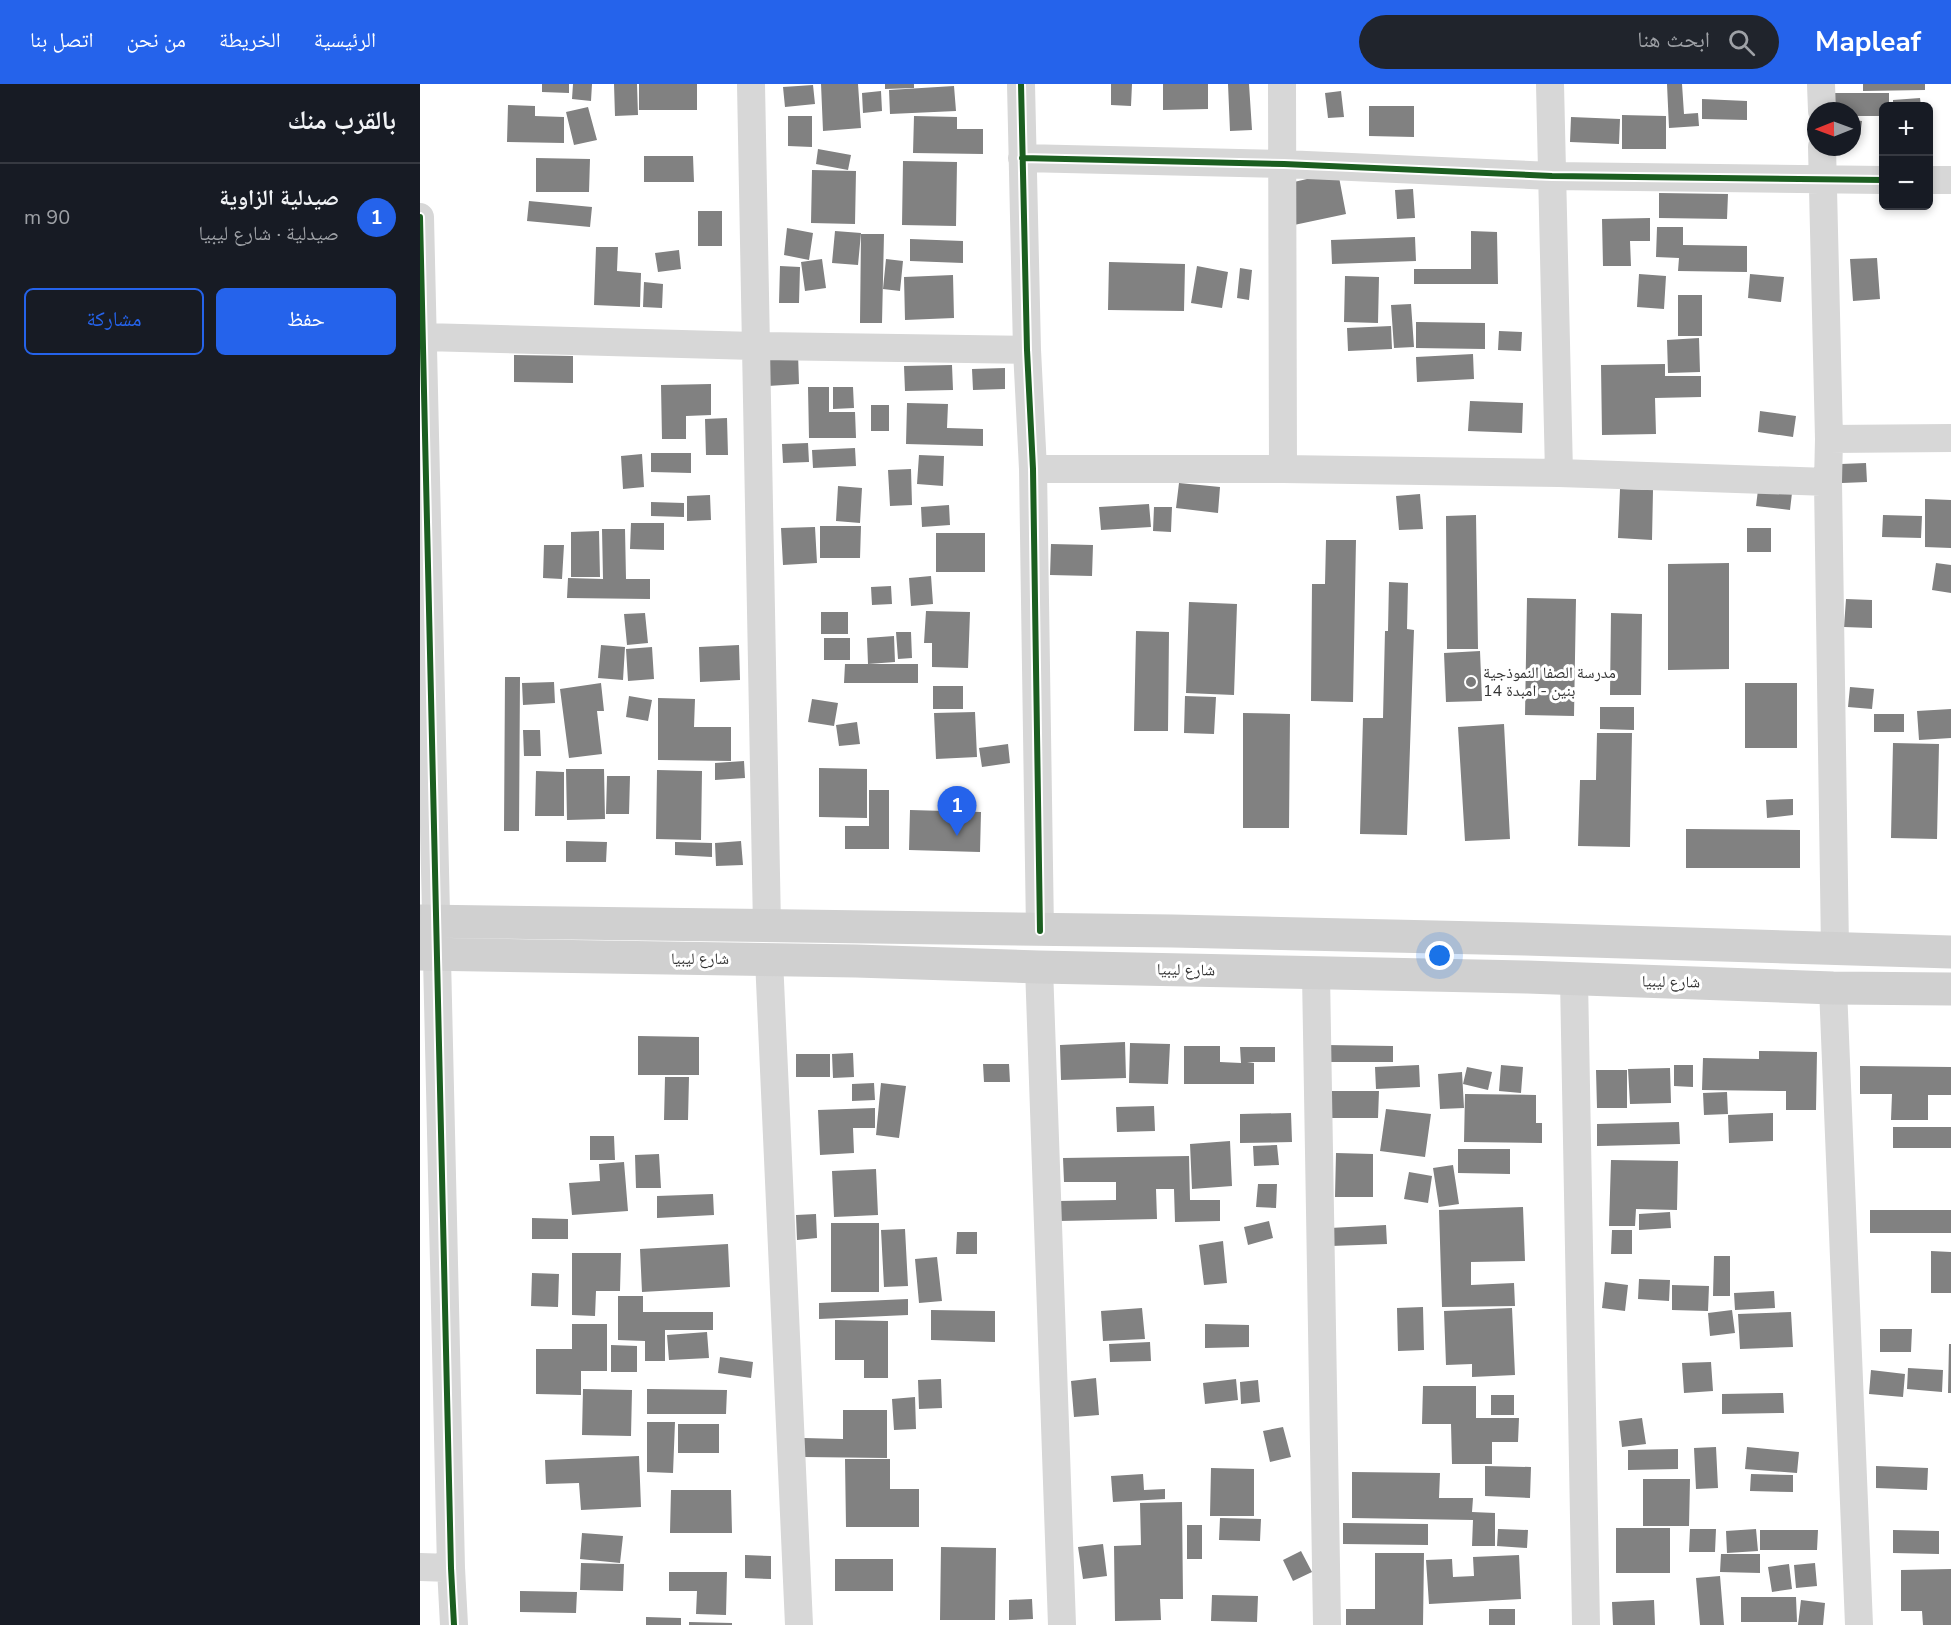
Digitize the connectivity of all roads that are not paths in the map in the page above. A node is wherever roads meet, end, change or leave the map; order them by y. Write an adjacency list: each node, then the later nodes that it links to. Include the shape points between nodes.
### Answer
1 (751, 84): 17 (street)
2 (1021, 84): 8 (street)
3 (1282, 84): 9 (street)
4 (1550, 84): 10 (street)
5 (1821, 84): 6 (street)
6 (1822, 102)
7 (1822, 156): 11 (street)
8 (1022, 158): 9 (street); 18 (street)
9 (1284, 164): 10 (street); 22 (street)
10 (1552, 176): 11 (street); 23 (street)
11 (1822, 180): 12 (street); 20 (street)
12 (1879, 180)
13 (1933, 180): 14 (street)
14 (1951, 180)
15 (420, 217): 16 (street)
16 (423, 337): 17 (street); 25 (street)
17 (755, 346): 18 (street); 27 (street)
18 (1028, 350): 21 (street)
19 (1951, 438): 20 (street)
20 (1829, 439): 24 (street)
21 (1033, 469): 22 (street); 28 (street)
22 (1283, 469): 23 (street)
23 (1559, 472): 24 (street)
24 (1828, 482): 30 (street)
25 (428, 921): 27 (main road, شارع ليبيا); 32 (street)
26 (856, 926): 27 (main road, شارع ليبيا); 28 (main road, شارع ليبيا); 34 (main road)
27 (767, 927)
28 (1040, 931): 29 (main road, شارع ليبيا)
29 (1525, 939): 30 (main road, شارع ليبيا); 37 (main road)
30 (1835, 949): 31 (main road, شارع ليبيا)
31 (1951, 952)
32 (429, 954): 33 (main road, شارع ليبيا); 42 (street)
33 (769, 959): 34 (main road, شارع ليبيا); 44 (street)
34 (856, 960): 35 (main road, شارع ليبيا)
35 (1039, 967): 36 (main road, شارع ليبيا); 45 (street)
36 (1316, 974): 37 (main road, شارع ليبيا); 46 (street)
37 (1527, 977): 38 (main road, شارع ليبيا)
38 (1574, 980): 39 (main road, شارع ليبيا); 47 (street)
39 (1833, 988): 40 (main road, شارع ليبيا); 48 (street)
40 (1951, 989)
41 (420, 1567): 42 (street)
42 (451, 1568): 43 (street)
43 (454, 1625)
44 (799, 1625)
45 (1062, 1625)
46 (1327, 1625)
47 (1586, 1625)
48 (1859, 1625)

